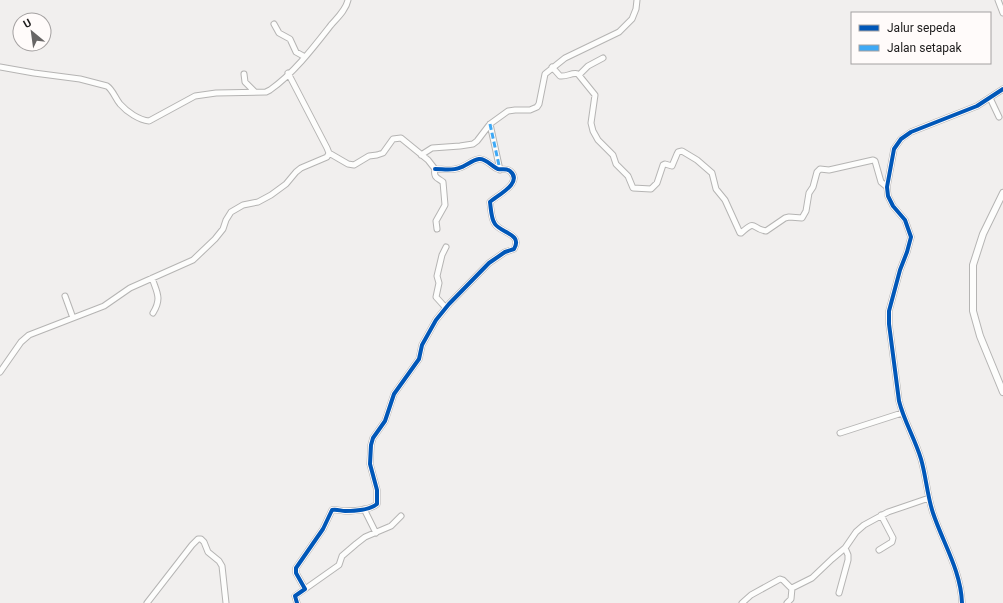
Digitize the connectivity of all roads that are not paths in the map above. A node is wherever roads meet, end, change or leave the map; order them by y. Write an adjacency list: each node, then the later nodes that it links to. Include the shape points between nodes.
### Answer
1 (348, 0): 6 (street)
2 (637, 0): 9 (street, via 632,19 619,32)
3 (998, 0): 4 (street)
4 (1003, 13)
5 (274, 24): 6 (street, via 279,32 290,39 296,52)
6 (305, 57): 10 (street)
7 (603, 58): 12 (street, via 587,66)
8 (0, 66): 14 (street, via 107,86 123,107 138,118 148,121 195,96)
9 (552, 67): 12 (street, via 560,76 575,73); 17 (street, via 545,74 537,107 530,110 508,111)
10 (288, 73): 14 (street, via 270,90); 18 (street)
11 (244, 74): 14 (street, via 245,82)
12 (579, 75): 22 (street, via 595,95 591,123 596,137 613,155 616,164 628,176 633,188 651,189 657,183 663,165 672,166 678,152 682,151 712,173 716,189 725,200 740,233 750,225 766,230 785,218 802,218 809,193 820,169 829,170 873,160 881,182)
13 (1003, 89): 15 (street)
14 (255, 92)
15 (990, 98): 16 (street); 22 (street, via 911,132 901,139 894,149)
16 (999, 117)
17 (490, 124): 19 (street, via 473,144 432,148); 21 (street)
18 (329, 153): 19 (street, via 354,165 369,156 383,153 393,139 399,138); 26 (street, via 325,158 301,168 271,195 258,202 243,205 232,212 215,239 193,260)
19 (421, 156): 20 (street)
20 (435, 169): 21 (street, via 454,170 479,159); 24 (street, via 434,175 444,183 445,205 436,221)
21 (500, 170): 28 (street, via 508,170 514,178 512,185 490,202 492,217 498,228 515,238 516,247 489,263)
22 (886, 187): 33 (street, via 893,206 905,220 911,237 889,311 895,378)
23 (1003, 192): 32 (main road, via 982,234 973,265 973,311 980,336)
24 (437, 229)
25 (446, 247): 28 (street, via 436,276 439,283 436,297)
26 (152, 278): 29 (street, via 159,300); 30 (street, via 130,288 104,306)
27 (65, 296): 30 (street)
28 (446, 308): 36 (street, via 433,324 416,363 394,394 385,421 373,438 370,464 378,501 375,506)
29 (153, 313)
30 (73, 318): 31 (street, via 28,335)
31 (0, 372)
32 (1003, 392)
33 (902, 413): 34 (street); 35 (street, via 921,459)
34 (840, 433)
35 (929, 498): 37 (street); 50 (street, via 953,562)
36 (364, 509): 39 (street); 42 (street, via 332,510 323,530 296,568)
37 (881, 515): 40 (street, via 861,527); 41 (street, via 894,538)
38 (401, 516): 39 (street, via 391,526)
39 (376, 533): 42 (street, via 356,544 342,556 339,565)
40 (845, 548): 43 (street, via 812,578); 44 (street, via 848,560)
41 (879, 550)
42 (305, 589): 47 (street, via 295,596)
43 (792, 589): 48 (street, via 780,579 750,595); 49 (street, via 791,598)
44 (839, 593)
45 (147, 603): 46 (street, via 192,545 201,539 208,552 222,566)
46 (226, 603)
47 (297, 603)
48 (742, 603)
49 (787, 603)
50 (962, 603)

